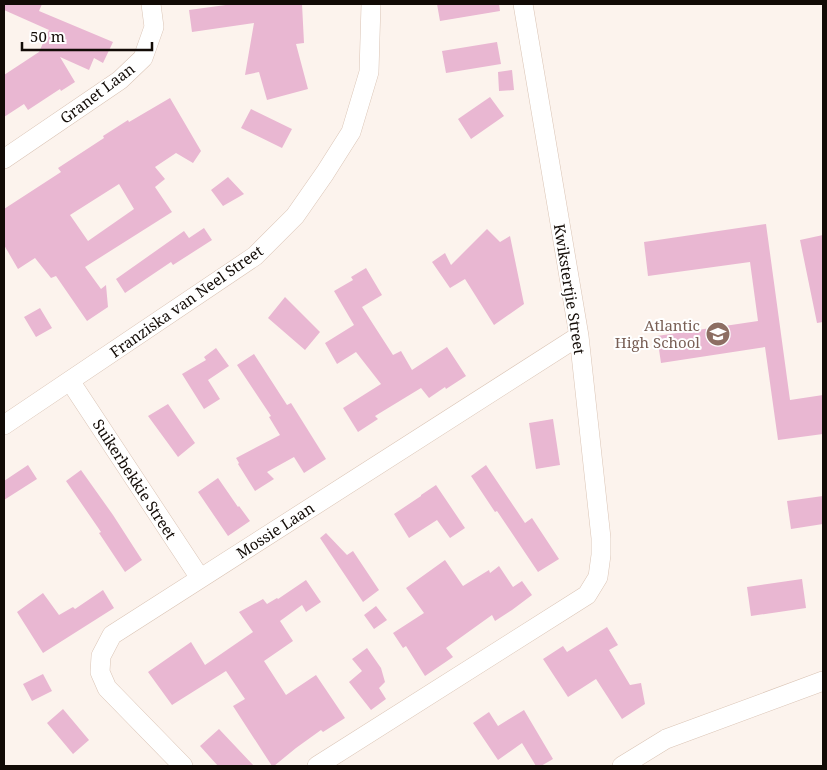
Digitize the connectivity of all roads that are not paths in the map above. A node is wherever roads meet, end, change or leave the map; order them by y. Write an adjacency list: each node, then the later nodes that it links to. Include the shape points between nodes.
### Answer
1 (151, 4): 4 (street, Granet Laan, via 154,27 143,58 120,80)
2 (371, 4): 6 (street, Franziska van Neel Street, via 369,72 350,132 294,216 255,256)
3 (523, 4): 5 (street, Kwikstertjie Street)
4 (4, 159)
5 (579, 336): 8 (street, Mossie Laan); 11 (street, Kwikstertjie Street, via 600,538 598,577 587,595)
6 (70, 381): 7 (street, Franziska van Neel Street); 8 (street, Suikerbekkie Street)
7 (4, 426)
8 (200, 578): 10 (street, Mossie Laan, via 112,635 101,656 100,672 107,688)
9 (823, 681): 12 (street, via 666,739)
10 (182, 766)
11 (317, 766)
12 (622, 766)

